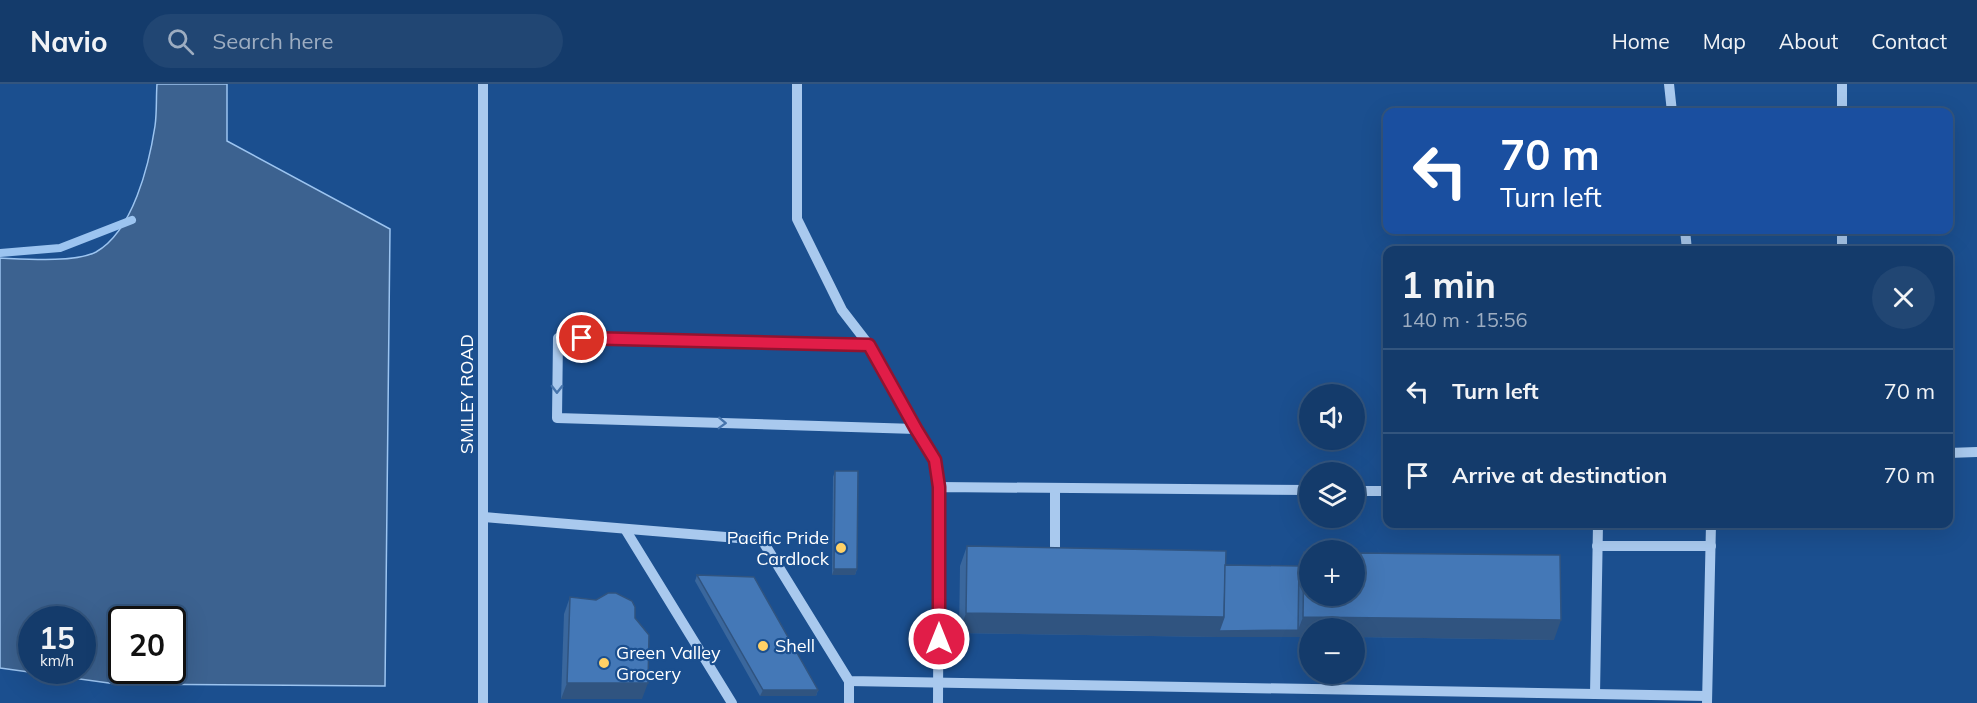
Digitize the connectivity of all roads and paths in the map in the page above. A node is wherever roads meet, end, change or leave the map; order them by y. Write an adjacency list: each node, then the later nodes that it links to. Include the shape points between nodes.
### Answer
1 (483, 84): 16 (street, SMILEY ROAD)
2 (797, 84): 7 (street, via 797,219 842,310)
3 (1669, 84): 5 (street)
4 (1842, 84): 6 (street)
5 (1672, 108)
6 (1842, 108)
7 (869, 345): 8 (street); 8 (street, one-way to 8, via 558,338 557,418)
8 (916, 429): 11 (street, via 935,460)
9 (1977, 452): 10 (street)
10 (1953, 453)
11 (939, 487): 12 (street); 24 (street)
12 (1055, 488): 13 (street); 22 (street)
13 (1299, 490)
14 (1365, 491): 15 (street)
15 (1383, 491)
16 (484, 517): 19 (street); 27 (street, SMILEY ROAD)
17 (1598, 528): 20 (street)
18 (1711, 528): 21 (street)
19 (625, 529): 23 (street, via 762,540); 28 (street)
20 (1597, 546): 21 (street); 25 (street)
21 (1711, 546): 26 (street)
22 (1055, 548)
23 (849, 681): 24 (street); 29 (street)
24 (939, 683): 25 (street); 30 (street)
25 (1594, 694): 26 (street)
26 (1707, 699)
27 (483, 703)
28 (732, 703)
29 (849, 703)
30 (938, 703)

